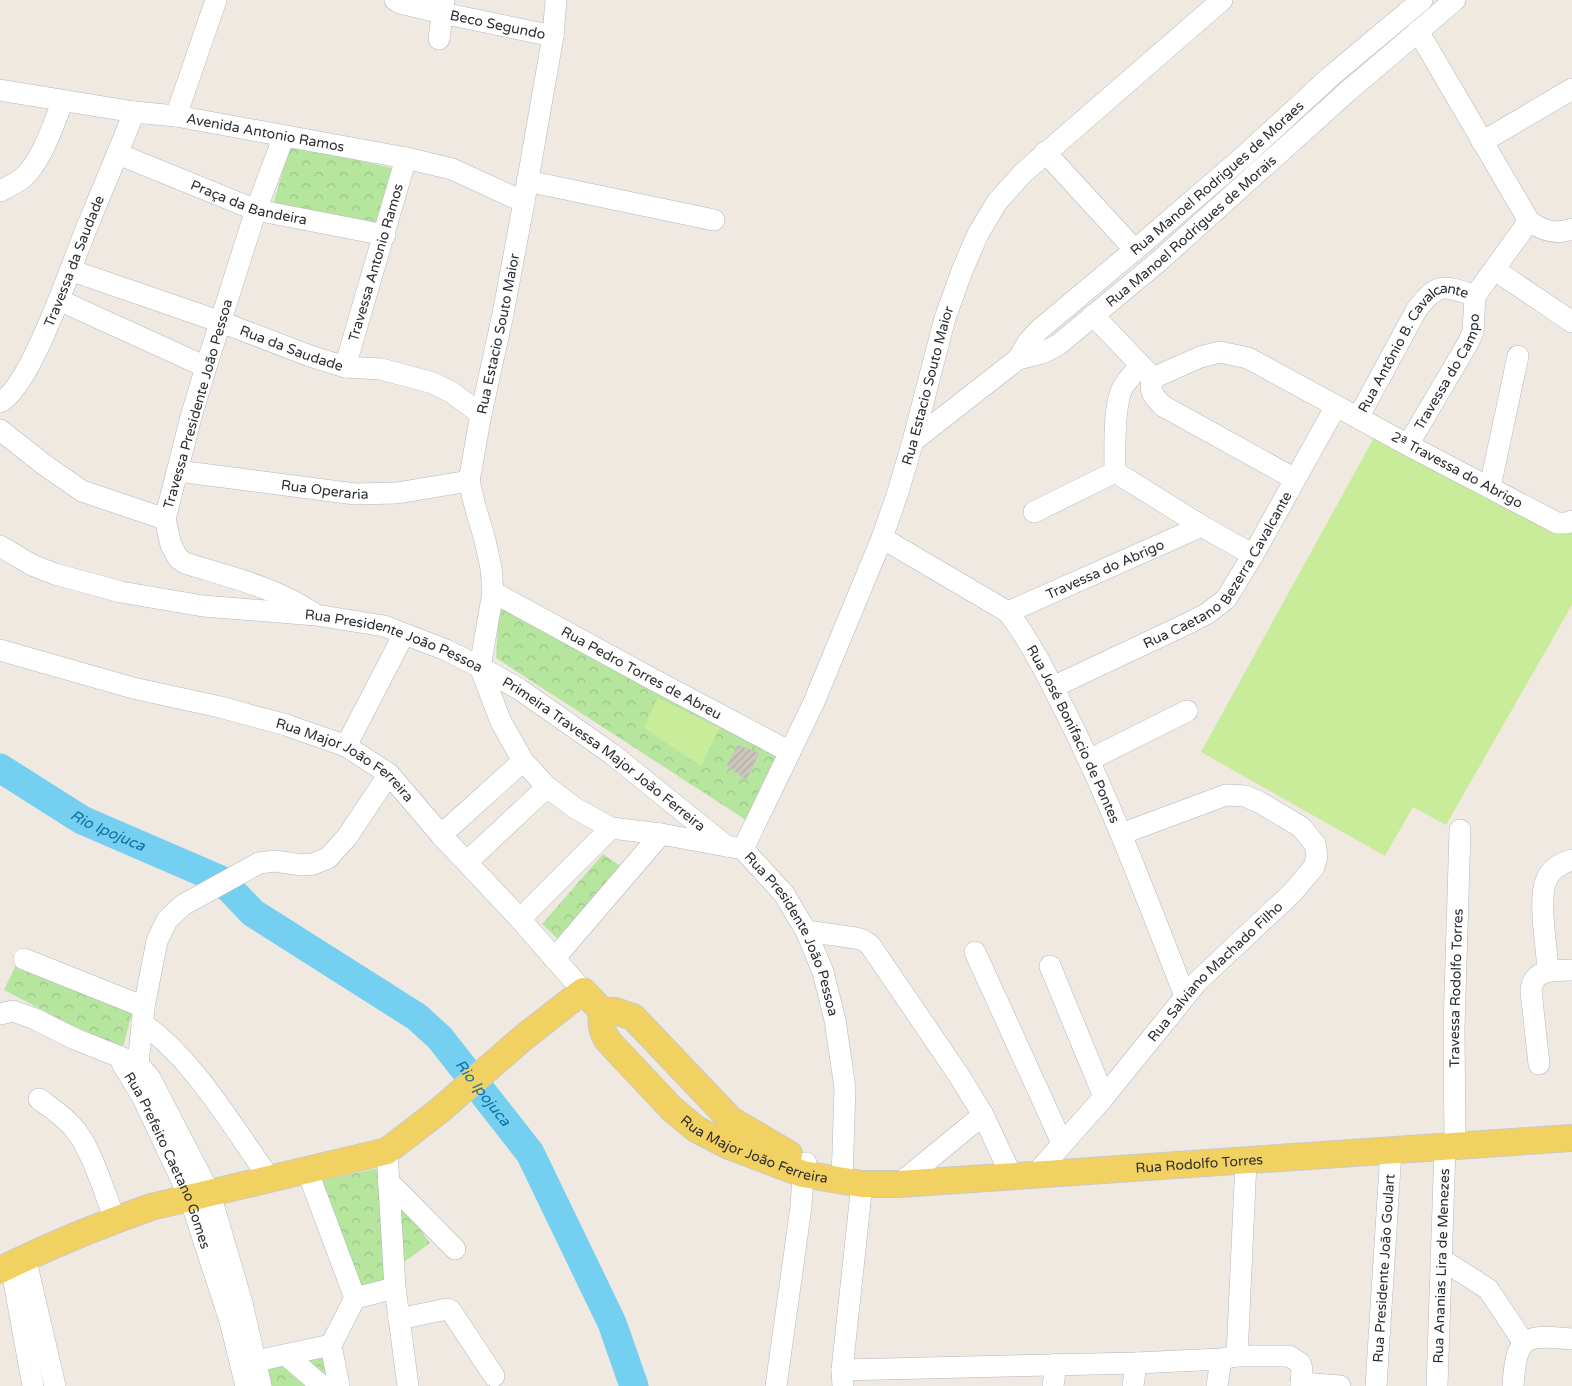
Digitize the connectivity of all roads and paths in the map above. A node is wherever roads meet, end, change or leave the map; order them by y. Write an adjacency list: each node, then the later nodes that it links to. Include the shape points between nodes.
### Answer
1 (216, 0): 15 (street)
2 (396, 0): 7 (street, Beco Segundo)
3 (556, 0): 9 (street, Rua Estacio Souto Maior)
4 (1222, 0): 18 (street, Rua Estacio Souto Maior)
5 (1422, 0): 20 (street, Rua Manoel Rodrigues de Moraes)
6 (1455, 0): 8 (street, Rua Manoel Rodrigues de Morais)
7 (444, 7): 9 (street, Beco Segundo); 10 (street, Beco Segundo)
8 (1418, 30): 17 (street); 22 (street, Rua Manoel Rodrigues de Morais)
9 (553, 36): 23 (street, Rua Estacio Souto Maior)
10 (439, 39)
11 (1572, 89): 17 (street)
12 (0, 90): 13 (street, Avenida Antonio Ramos)
13 (63, 101): 14 (street, Avenida Antonio Ramos); 24 (street, via 30,170 23,178)
14 (134, 112): 15 (street, Avenida Antonio Ramos); 19 (street, Travessa da Saudade)
15 (176, 116): 16 (street, Avenida Antonio Ramos)
16 (284, 136): 21 (street, Avenida Antonio Ramos); 26 (street, Travessa Presidente João Pessoa)
17 (1482, 142): 28 (street)
18 (1045, 152): 31 (street); 50 (street, Rua Estacio Souto Maior, via 997,202 978,234 945,318)
19 (118, 154): 26 (street, Praça da Bandeira); 33 (street, Travessa da Saudade)
20 (1243, 156): 22 (street); 31 (street, Rua Manoel Rodrigues de Moraes)
21 (406, 158): 25 (street, Avenida Antonio Ramos, via 452,169); 30 (street, Travessa Antonio Ramos)
22 (1257, 174): 32 (street, Rua Manoel Rodrigues de Morais)
23 (527, 180): 25 (street, Rua Estacio Souto Maior); 27 (street)
24 (0, 191)
25 (524, 202): 47 (street, Rua Estacio Souto Maior, via 504,314)
26 (256, 210): 30 (street, Praça da Bandeira); 38 (street, Travessa Presidente João Pessoa)
27 (714, 220)
28 (1535, 225): 29 (street, via 1554,232); 34 (street)
29 (1572, 229)
30 (384, 235): 43 (street, Travessa Antonio Ramos)
31 (1139, 246): 32 (street); 41 (street, Rua Manoel Rodrigues de Moraes, via 1039,330)
32 (1158, 262): 37 (street, Rua Manoel Rodrigues de Morais)
33 (70, 270): 36 (street, Travessa da Saudade); 38 (street, Rua da Saudade)
34 (1494, 270): 35 (street); 39 (street)
35 (1475, 296): 48 (street, Rua Antônio B. Cavalcante, via 1444,288 1427,296); 51 (street, Travessa do Campo, via 1473,332)
36 (59, 300): 42 (street); 45 (street, Travessa da Saudade, via 17,386)
37 (1093, 315): 41 (street, Rua Manoel Rodrigues de Morais, via 1058,345); 44 (street)
38 (221, 322): 42 (street, Travessa Presidente João Pessoa); 43 (street, Rua da Saudade)
39 (1572, 322)
40 (1518, 356): 56 (street)
41 (1018, 359): 50 (street, Rua Manoel Rodrigues de Morais)
42 (206, 367): 52 (street, Travessa Presidente João Pessoa)
43 (345, 367): 47 (street, Rua da Saudade, via 381,369 433,383)
44 (1147, 372): 46 (street, 2ª Travessa do Abrigo, via 1220,352 1234,354 1248,358); 53 (street, via 1123,387 1115,445); 54 (street, via 1151,392 1163,406)
45 (0, 402)
46 (1336, 406): 48 (street, 2ª Travessa do Abrigo); 54 (street, Rua Caetano Bezerra Cavalcante)
47 (481, 414): 55 (street, Rua Estacio Souto Maior)
48 (1358, 418): 51 (street, 2ª Travessa do Abrigo)
49 (0, 430): 58 (street, via 82,491)
50 (913, 441): 61 (street, Rua Estacio Souto Maior)
51 (1408, 445): 56 (street, 2ª Travessa do Abrigo)
52 (178, 471): 55 (street, Rua Operaria, via 355,494 397,493); 58 (street, Travessa Presidente João Pessoa)
53 (1115, 472): 57 (street); 60 (street)
54 (1295, 479): 63 (street, Rua Caetano Bezerra Cavalcante)
55 (470, 481): 64 (street, Rua Estacio Souto Maior, via 491,568)
56 (1490, 487): 59 (street, 2ª Travessa do Abrigo)
57 (1034, 512)
58 (165, 520): 66 (street, Travessa Presidente João Pessoa, via 171,546 185,563 271,590)
59 (1564, 522)
60 (1202, 526): 63 (street); 65 (street, Travessa do Abrigo)
61 (882, 538): 65 (street, Rua José Bonifacio de Pontes); 73 (street, Rua Estacio Souto Maior)
62 (0, 546): 66 (street, Rua Presidente João Pessoa, via 32,565 121,592 203,606)
63 (1253, 555): 70 (street, Rua Caetano Bezerra Cavalcante, via 1226,599 1208,613)
64 (493, 592): 69 (street, Rua Estacio Souto Maior); 73 (street, Rua Pedro Torres de Abreu)
65 (1008, 612): 70 (street, Rua José Bonifacio de Pontes)
66 (316, 615): 67 (street, Rua Presidente João Pessoa, via 384,626)
67 (404, 634): 69 (street, Rua Presidente João Pessoa); 72 (street)
68 (0, 650): 72 (street, Rua Major João Ferreira, via 133,688 286,725)
69 (480, 666): 75 (street, Rua Presidente João Pessoa, via 501,722); 83 (street, Primeira Travessa Major João Ferreira, via 519,688 612,754)
70 (1053, 687): 74 (street, Rua José Bonifacio de Pontes)
71 (1187, 711): 74 (street)
72 (346, 746): 76 (street, Rua Major João Ferreira)
73 (790, 752): 83 (street, Rua Estacio Souto Maior)
74 (1090, 760): 81 (street, Rua José Bonifacio de Pontes)
75 (523, 761): 77 (street, Rua Presidente João Pessoa); 82 (street)
76 (389, 774): 82 (street, Rua Major João Ferreira); 98 (street, via 340,847 328,858 302,865 275,860 259,863 183,905 167,920 157,941)
77 (547, 787): 78 (street, Rua Presidente João Pessoa, via 575,808); 85 (street)
78 (611, 828): 80 (street, Rua Presidente João Pessoa); 86 (street)
79 (1460, 830): 108 (street, Travessa Rodolfo Torres)
80 (661, 834): 83 (street, Rua Presidente João Pessoa); 89 (street)
81 (1120, 834): 95 (street, Rua José Bonifacio de Pontes); 95 (street, Rua Salviano Machado Filho, via 1226,795 1245,796 1260,802 1301,827 1315,844 1318,856 1314,867 1292,893)
82 (441, 835): 85 (street, Rua Major João Ferreira)
83 (734, 848): 87 (street, Rua Presidente João Pessoa, via 784,894)
84 (1572, 860): 93 (street, via 1552,871 1543,894)
85 (467, 862): 86 (street, Rua Major João Ferreira)
86 (520, 919): 89 (street, Rua Major João Ferreira)
87 (806, 931): 105 (street, via 856,938 870,945); 117 (street, Rua Presidente João Pessoa, via 823,972 835,1020 845,1088)
88 (975, 952): 107 (street)
89 (554, 958): 94 (street, Rua Major João Ferreira)
90 (24, 959): 98 (street)
91 (1050, 966): 103 (street)
92 (1572, 970): 93 (street)
93 (1548, 971): 100 (street, via 1537,976 1531,991)
94 (583, 991): 96 (main road, Rua Major João Ferreira); 109 (main road, via 523,1038 440,1111)
95 (1185, 996): 103 (street, Rua Salviano Machado Filho)
96 (602, 1011): 99 (main road, Rua Major João Ferreira, via 633,1017); 102 (main road, Rua Major João Ferreira, via 604,1035)
97 (2, 1013): 101 (street, Rua Prefeito Caetano Gomes, via 13,1011 22,1014)
98 (143, 1015): 101 (street); 115 (street, via 198,1078)
99 (676, 1062): 102 (main road); 112 (main road, Rua Major João Ferreira, via 731,1120)
100 (1539, 1064)
101 (128, 1065): 119 (street, Rua Prefeito Caetano Gomes, via 143,1098)
102 (652, 1088): 112 (main road, Rua Major João Ferreira, via 696,1129 729,1146)
103 (1104, 1096): 107 (street, Rua Salviano Machado Filho)
104 (39, 1099): 120 (street, via 74,1127)
105 (983, 1115): 114 (street); 118 (street)
106 (1572, 1138): 108 (main road, Rua Rodolfo Torres)
107 (1062, 1143): 114 (street, Rua Salviano Machado Filho)
108 (1450, 1147): 110 (main road, Rua Rodolfo Torres); 122 (street, Rua Ananias Lira de Menezes)
109 (387, 1151): 113 (main road); 116 (street)
110 (1390, 1151): 111 (main road, Rua Rodolfo Torres); 150 (street, Rua Presidente João Goulart)
111 (1246, 1161): 114 (main road, Rua Rodolfo Torres); 131 (street)
112 (804, 1168): 117 (main road, Rua Major João Ferreira); 145 (street)
113 (307, 1170): 115 (main road); 125 (street)
114 (1024, 1176): 118 (main road, Rua Rodolfo Torres)
115 (270, 1180): 119 (main road)
116 (388, 1181): 121 (street); 124 (street)
117 (844, 1181): 118 (main road, Rua Rodolfo Torres); 137 (street, Rua Presidente João Pessoa)
118 (899, 1184)
119 (200, 1196): 120 (main road, via 151,1207); 134 (street, Rua Prefeito Caetano Gomes, via 235,1306)
120 (115, 1220): 123 (main road)
121 (455, 1249)
122 (1441, 1259): 128 (street, via 1488,1289); 151 (street, Rua Ananias Lira de Menezes)
123 (12, 1264): 139 (street); 140 (street)
124 (395, 1288): 125 (street); 126 (street)
125 (355, 1298): 129 (street)
126 (399, 1319): 135 (street, via 447,1309 451,1311); 144 (street)
127 (1572, 1339): 128 (street, via 1544,1336)
128 (1524, 1342): 152 (street, via 1517,1352)
129 (331, 1345): 130 (street); 143 (street)
130 (286, 1355): 134 (street); 142 (street)
131 (1229, 1358): 132 (street); 138 (street, via 1289,1356 1300,1363); 148 (street)
132 (1136, 1363): 133 (street); 147 (street)
133 (1056, 1364): 136 (street); 146 (street)
134 (248, 1371): 141 (street, Rua Prefeito Caetano Gomes)
135 (494, 1376)
136 (971, 1376): 137 (street)
137 (842, 1378)
138 (1301, 1384): 149 (street)
139 (33, 1386)
140 (55, 1386)
141 (261, 1386)
142 (322, 1386)
143 (340, 1386)
144 (408, 1386)
145 (776, 1386)
146 (1053, 1386)
147 (1133, 1386)
148 (1217, 1386)
149 (1340, 1386)
150 (1376, 1386)
151 (1437, 1386)
152 (1514, 1386)

